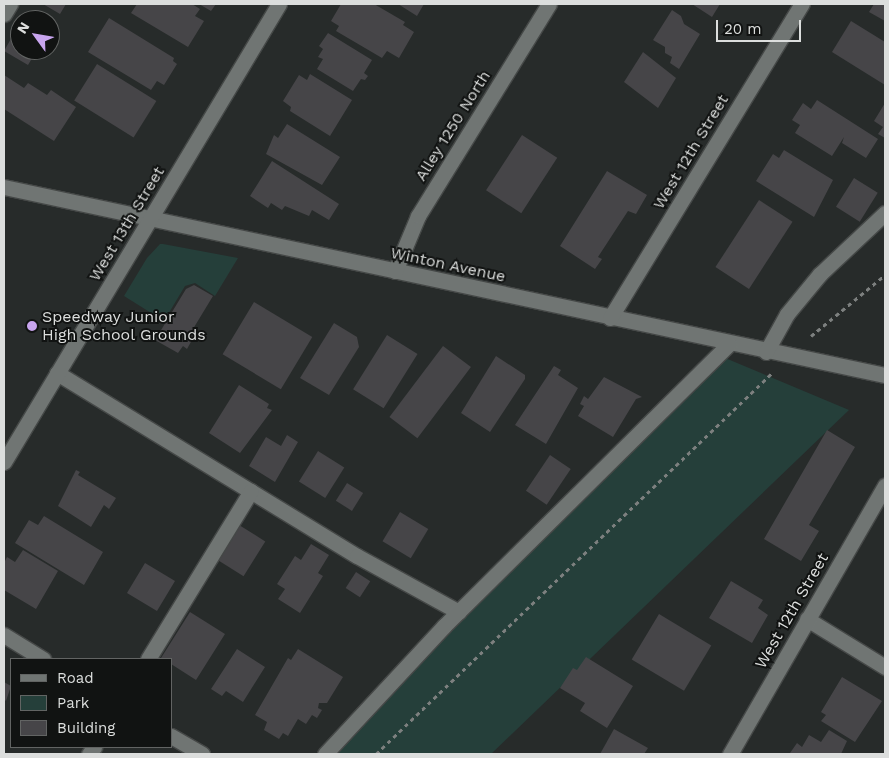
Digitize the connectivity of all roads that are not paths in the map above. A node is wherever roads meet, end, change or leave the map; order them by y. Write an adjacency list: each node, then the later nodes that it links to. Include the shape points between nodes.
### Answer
1 (10, 4): 5 (street)
2 (279, 4): 8 (street, West 13th Street)
3 (549, 4): 9 (street, Alley 1250 North, via 418,216)
4 (802, 4): 10 (street, West 12th Street)
5 (4, 14)
6 (4, 187): 8 (street, Winton Avenue)
7 (885, 213): 12 (street, via 820,274 787,314)
8 (152, 219): 9 (street, Winton Avenue); 13 (street, West 13th Street)
9 (395, 271): 10 (street, Winton Avenue)
10 (610, 318): 11 (street, Winton Avenue)
11 (729, 344): 12 (street, Winton Avenue); 18 (street)
12 (766, 352): 14 (street, Winton Avenue)
13 (57, 373): 15 (street, West 13th Street); 17 (street)
14 (885, 375)
15 (4, 462)
16 (885, 485): 19 (street, West 12th Street)
17 (251, 491): 18 (street); 22 (street)
18 (459, 612): 26 (street)
19 (808, 619): 23 (street); 27 (street, West 12th Street)
20 (4, 636): 21 (street)
21 (42, 658)
22 (149, 658)
23 (885, 667)
24 (172, 737): 25 (street)
25 (202, 754)
26 (325, 754)
27 (730, 754)

